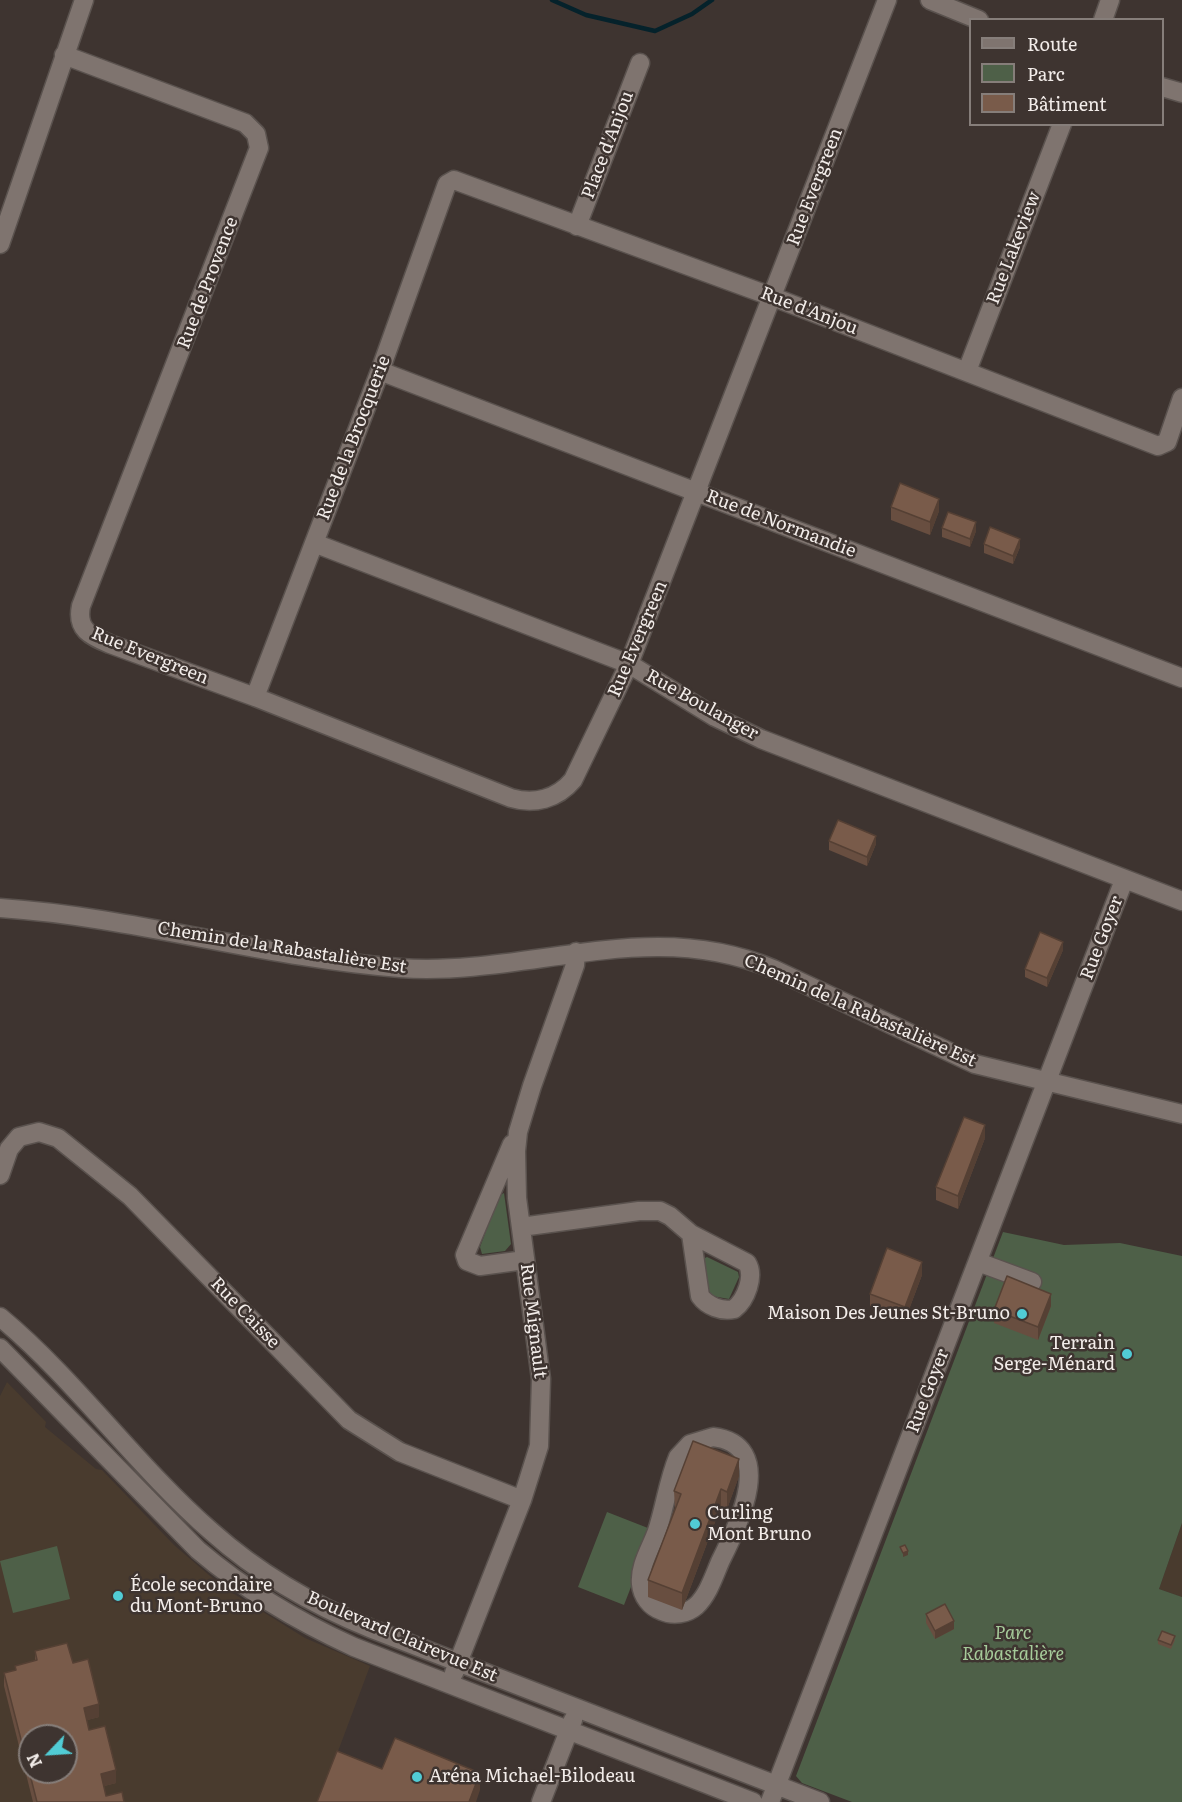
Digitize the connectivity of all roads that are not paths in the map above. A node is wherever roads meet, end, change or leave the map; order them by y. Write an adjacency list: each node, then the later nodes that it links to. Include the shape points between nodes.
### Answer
1 (84, 0): 7 (street)
2 (887, 0): 15 (street, Rue Evergreen)
3 (930, 0): 5 (street)
4 (1110, 0): 6 (street)
5 (974, 18)
6 (1104, 18)
7 (64, 55): 14 (street); 21 (street, Rue de Provence, via 241,120 256,134 259,148 81,606)
8 (640, 63): 13 (street, Place d'Anjou)
9 (1164, 88): 10 (street)
10 (1182, 93)
11 (1061, 126): 17 (street, Rue Lakeview)
12 (454, 180): 13 (street, Rue d'Anjou); 16 (street, Rue de la Brocquerie, via 447,184)
13 (577, 226): 15 (street, Rue d'Anjou)
14 (0, 244)
15 (772, 297): 17 (street, Rue d'Anjou); 19 (street, Rue Evergreen)
16 (380, 370): 19 (street, Rue de Normandie); 20 (street, Rue de la Brocquerie)
17 (967, 372): 18 (street, Rue d'Anjou, via 1155,445 1168,440)
18 (1182, 398)
19 (697, 492): 22 (street, Rue Evergreen); 23 (street, Rue de Normandie)
20 (314, 543): 22 (street, Rue Boulanger); 24 (street, Rue de la Brocquerie)
21 (82, 628): 24 (street, Rue Evergreen, via 110,644)
22 (629, 664): 24 (street, Rue Evergreen, via 573,780 558,794 531,801 511,798); 25 (street, Rue Boulanger, via 715,717 761,739)
23 (1182, 678)
24 (255, 697)
25 (1124, 880): 26 (street, Rue Boulanger); 29 (street, Rue Goyer)
26 (1182, 901)
27 (0, 908): 28 (street, Chemin de la Rabastalière Est, via 88,918 299,955 399,968 473,968)
28 (576, 952): 29 (street, Chemin de la Rabastalière Est, via 669,946 731,954 796,980 958,1057); 31 (street, Rue Mignault, via 575,966)
29 (1046, 1082): 30 (street, Chemin de la Rabastalière Est); 36 (street, Rue Goyer)
30 (1182, 1114)
31 (518, 1132): 33 (street, Rue Mignault, via 516,1181); 35 (street, via 465,1255 476,1266)
32 (0, 1175): 40 (street, Rue Caisse, via 9,1149 19,1137 39,1132 58,1138 137,1203 361,1429 414,1458)
33 (521, 1227): 34 (street, via 651,1210 670,1216); 35 (street, Rue Mignault)
34 (691, 1234)
35 (525, 1260): 40 (street, Rue Mignault, via 542,1413 539,1446)
36 (978, 1262): 37 (street); 46 (street, Rue Goyer)
37 (1032, 1282)
38 (0, 1317): 42 (street, Boulevard Clairevue Est, via 231,1549 325,1608)
39 (0, 1348): 43 (street, Boulevard Clairevue Est, via 158,1512 226,1574 319,1631)
40 (522, 1500): 42 (street, Rue Mignault)
41 (729, 1544): 41 (street, via 746,1497 748,1464 730,1442 701,1438 686,1447 675,1466 641,1574 644,1595 664,1612 690,1610 704,1594)
42 (459, 1662): 43 (street, Rue Mignault); 44 (street, Boulevard Clairevue Est)
43 (450, 1684): 45 (street, Boulevard Clairevue Est)
44 (578, 1708): 45 (street); 46 (street, Boulevard Clairevue Est)
45 (569, 1729): 47 (street); 48 (street, Boulevard Clairevue Est)
46 (773, 1794): 49 (street, Boulevard Clairevue Est)
47 (541, 1802)
48 (753, 1802)
49 (820, 1802)

